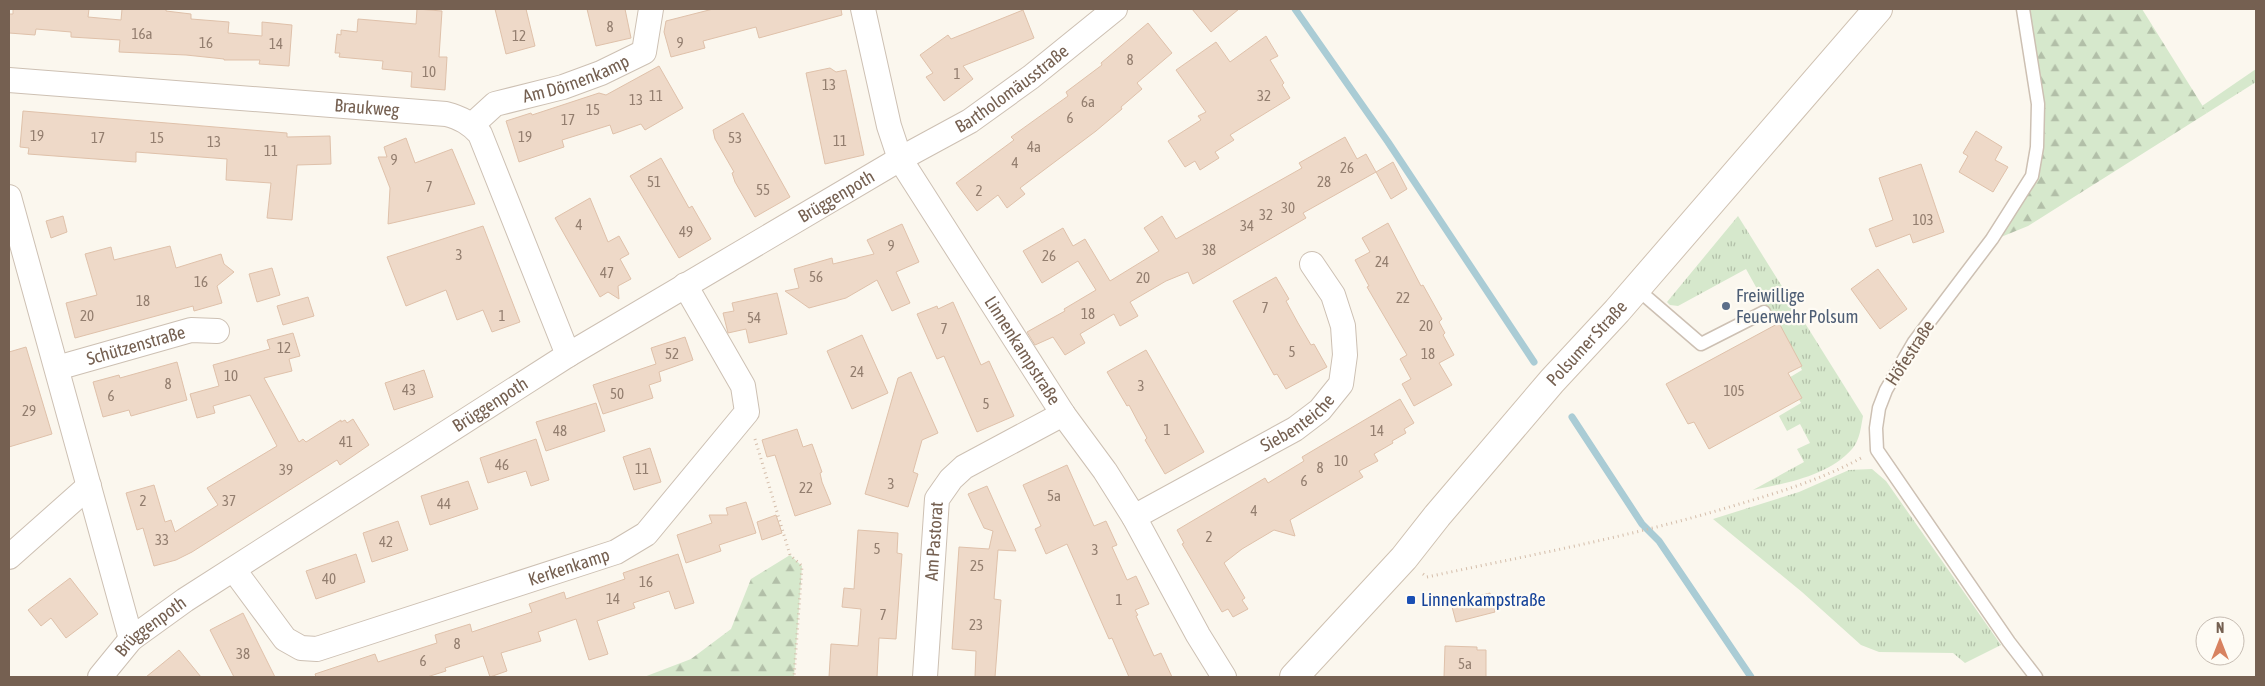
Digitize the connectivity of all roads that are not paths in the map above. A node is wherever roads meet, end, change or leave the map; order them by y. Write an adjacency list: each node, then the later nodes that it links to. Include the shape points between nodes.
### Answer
1 (651, 9): 7 (street, Am Dörnenkamp, via 644,52 570,84 495,104)
2 (863, 9): 8 (street, Linnenkampstraße, via 888,126)
3 (1115, 9): 8 (street, Bartholomäusstraße, via 970,121)
4 (1878, 9): 13 (main road, Polsumer Straße)
5 (2023, 9): 28 (lane, Höfestraße, via 2038,104 2037,147 2032,176 1992,238 1914,342 1886,390 1876,428 1877,450)
6 (9, 80): 7 (street, Braukweg, via 446,114)
7 (472, 125): 16 (street, via 482,140)
8 (900, 159): 12 (street, Brüggenpoth); 18 (street, Linnenkampstraße)
9 (9, 197): 10 (street)
10 (16, 254): 17 (street)
11 (1312, 264): 20 (street, Siebenteiche, via 1332,295 1343,326 1345,356 1341,384 1320,410 1295,429)
12 (685, 285): 16 (street, Brüggenpoth); 22 (street, Kerkenkamp, via 743,386 747,412 646,534 616,552 317,650 301,648 286,639)
13 (1636, 288): 14 (lane, via 1701,344); 27 (main road, Polsumer Straße, via 1552,381 1404,558)
14 (1764, 312)
15 (217, 331): 17 (street, Schützenstraße, via 191,330)
16 (568, 356): 22 (street, Brüggenpoth)
17 (57, 368): 19 (street)
18 (1063, 414): 20 (street, Linnenkampstraße); 25 (street, Am Pastorat, via 964,467 950,479 937,499)
19 (89, 486): 21 (street); 23 (street)
20 (1134, 517): 26 (street, Linnenkampstraße)
21 (9, 556)
22 (234, 570): 23 (street, Brüggenpoth)
23 (131, 639): 24 (street, Brüggenpoth)
24 (100, 677)
25 (925, 677)
26 (1224, 677)
27 (1294, 677)
28 (2036, 677)

